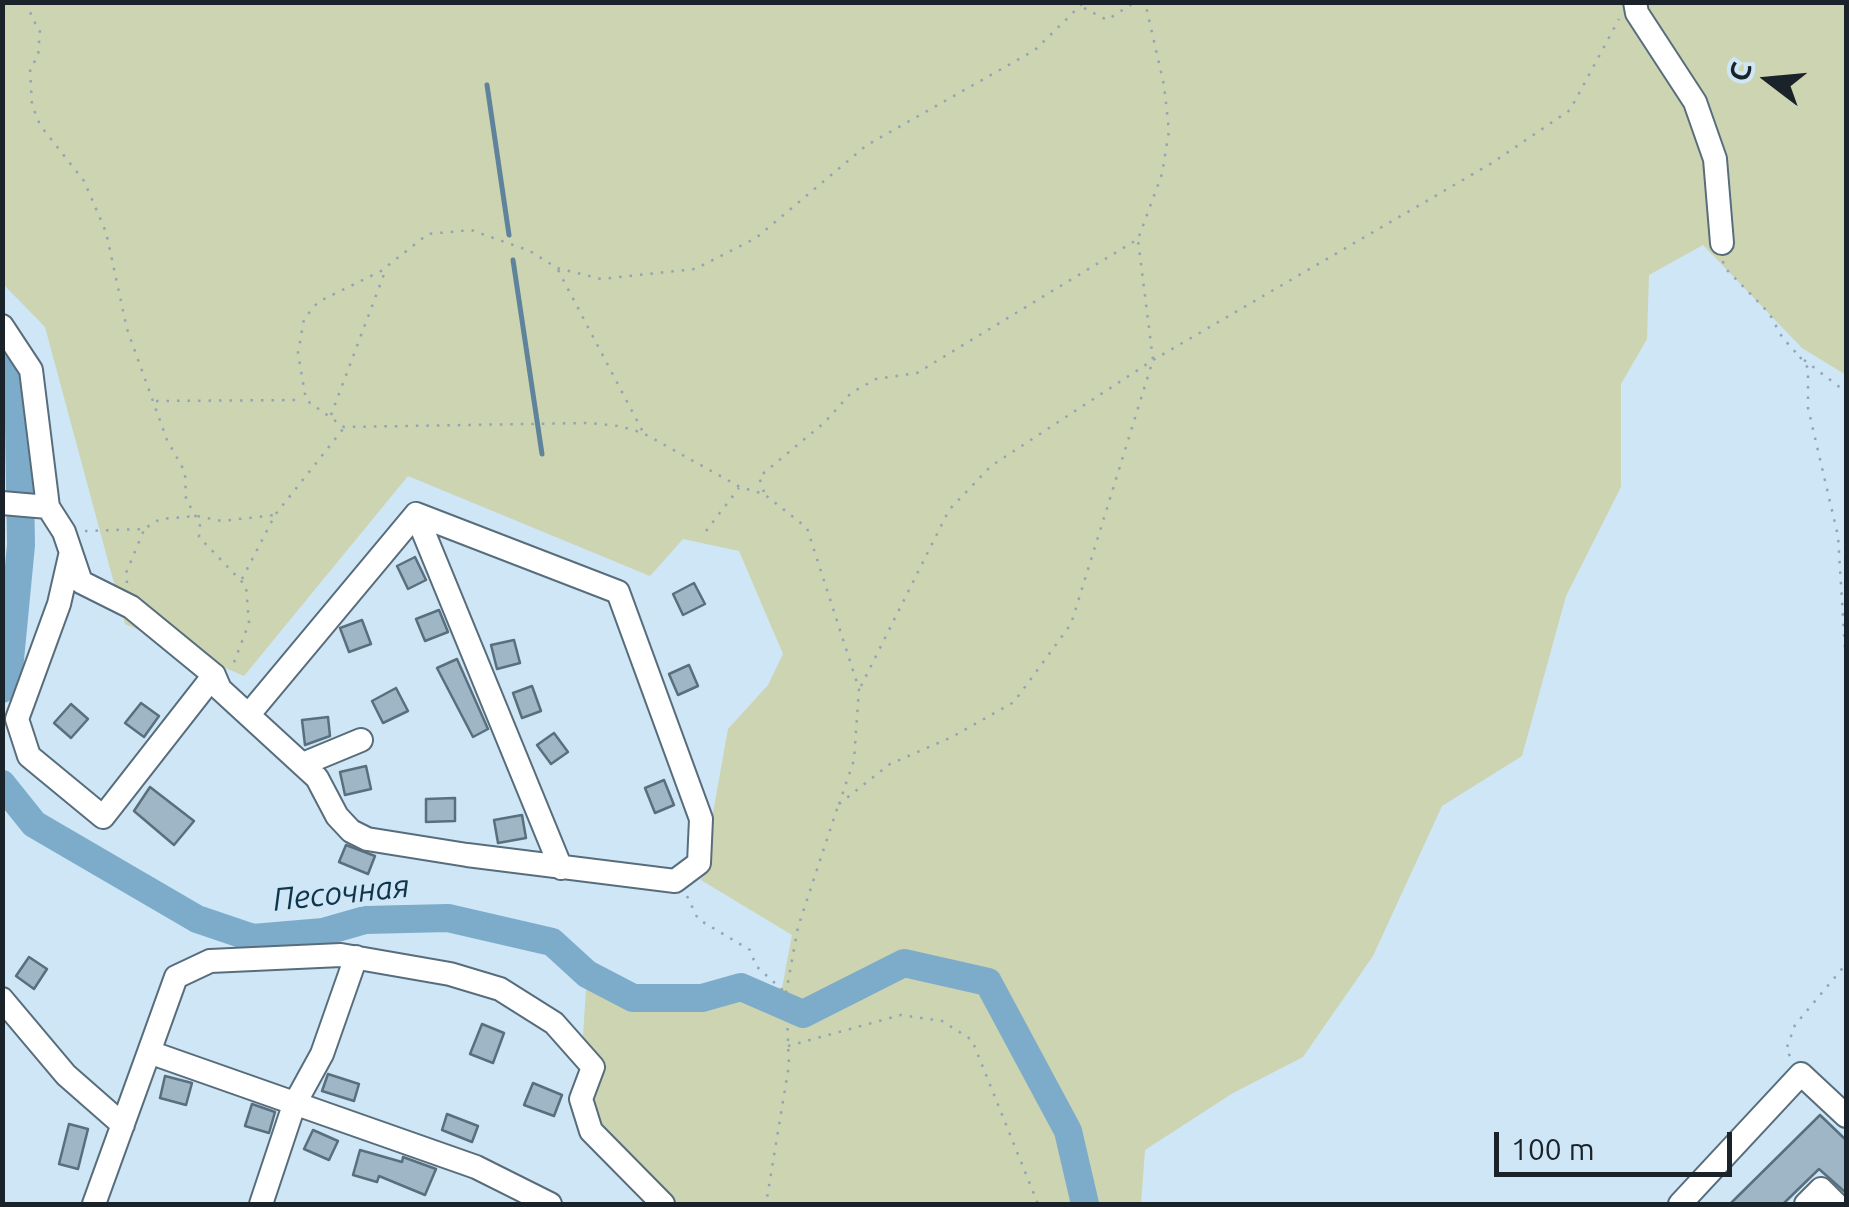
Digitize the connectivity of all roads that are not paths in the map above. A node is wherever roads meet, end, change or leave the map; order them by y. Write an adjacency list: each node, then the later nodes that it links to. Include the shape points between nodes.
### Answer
1 (1628, 8): 2 (street, via 1696,102 1715,159)
2 (1722, 243)
3 (2, 326): 5 (street, via 31,370)
4 (2, 503): 5 (street)
5 (48, 507): 7 (street)
6 (416, 514): 9 (street); 12 (street); 12 (street, via 618,592 702,819 699,863 675,881)
7 (70, 556): 8 (street, via 81,582 131,606); 8 (street, via 17,719 29,756 104,816)
8 (217, 678): 9 (street, via 220,689)
9 (250, 713): 11 (street)
10 (361, 740): 11 (street)
11 (303, 764): 12 (street, via 337,816 367,839)
12 (561, 868)
13 (356, 957): 15 (street, via 210,962 193,969 176,977); 16 (street, via 322,1054); 22 (street, via 500,988 554,1023 593,1067 581,1099 591,1131)
14 (2, 999): 18 (street, via 66,1075)
15 (149, 1052): 16 (street); 18 (street)
16 (294, 1105): 20 (street); 21 (street, via 476,1167)
17 (1846, 1116): 23 (street, via 1801,1074)
18 (123, 1125): 19 (street)
19 (94, 1204)
20 (261, 1204)
21 (550, 1204)
22 (662, 1204)
23 (1680, 1204)
24 (1806, 1204): 25 (street, via 1821,1190)
25 (1836, 1204)

